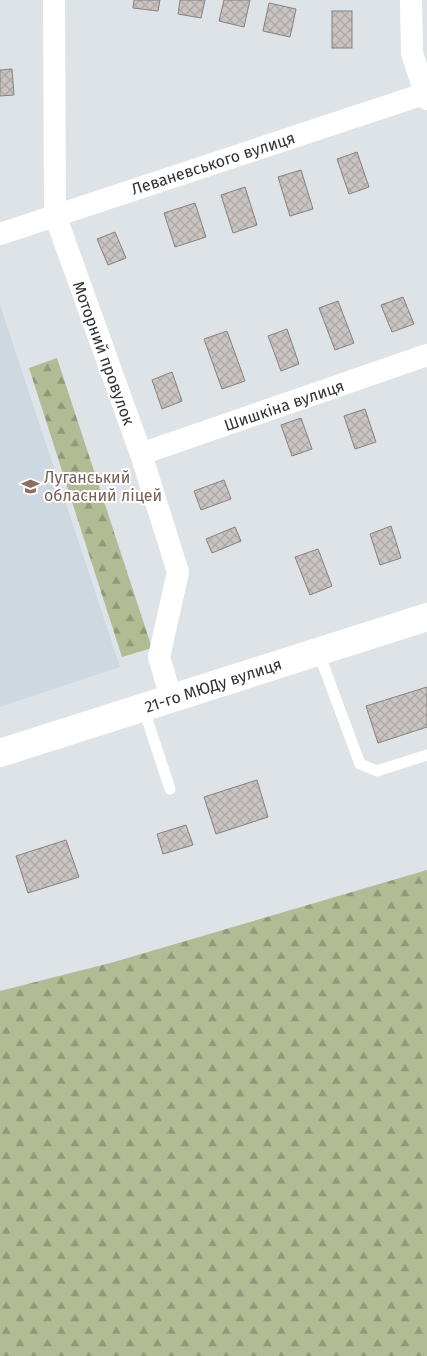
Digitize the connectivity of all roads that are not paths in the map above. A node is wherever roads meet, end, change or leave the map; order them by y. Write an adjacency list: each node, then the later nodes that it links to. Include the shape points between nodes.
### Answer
1 (54, 0): 4 (street, Моторний провулок)
2 (411, 0): 3 (street, via 412,53)
3 (426, 95): 4 (street, Леваневського вулиця)
4 (55, 215): 5 (street, Леваневського вулиця); 7 (street, Моторний провулок)
5 (0, 234)
6 (427, 355): 7 (street, Шишкіна вулиця)
7 (141, 454): 10 (street, Моторний провулок, via 178,572 159,657)
8 (427, 617): 9 (street, 21-го МЮДу вулиця)
9 (318, 652): 10 (street, 21-го МЮДу вулиця); 13 (lane, via 360,764 377,771)
10 (171, 698): 11 (street, 21-го МЮДу вулиця)
11 (143, 707): 12 (street, 21-го МЮДу вулиця); 14 (lane)
12 (0, 753)
13 (427, 755)
14 (170, 789)

